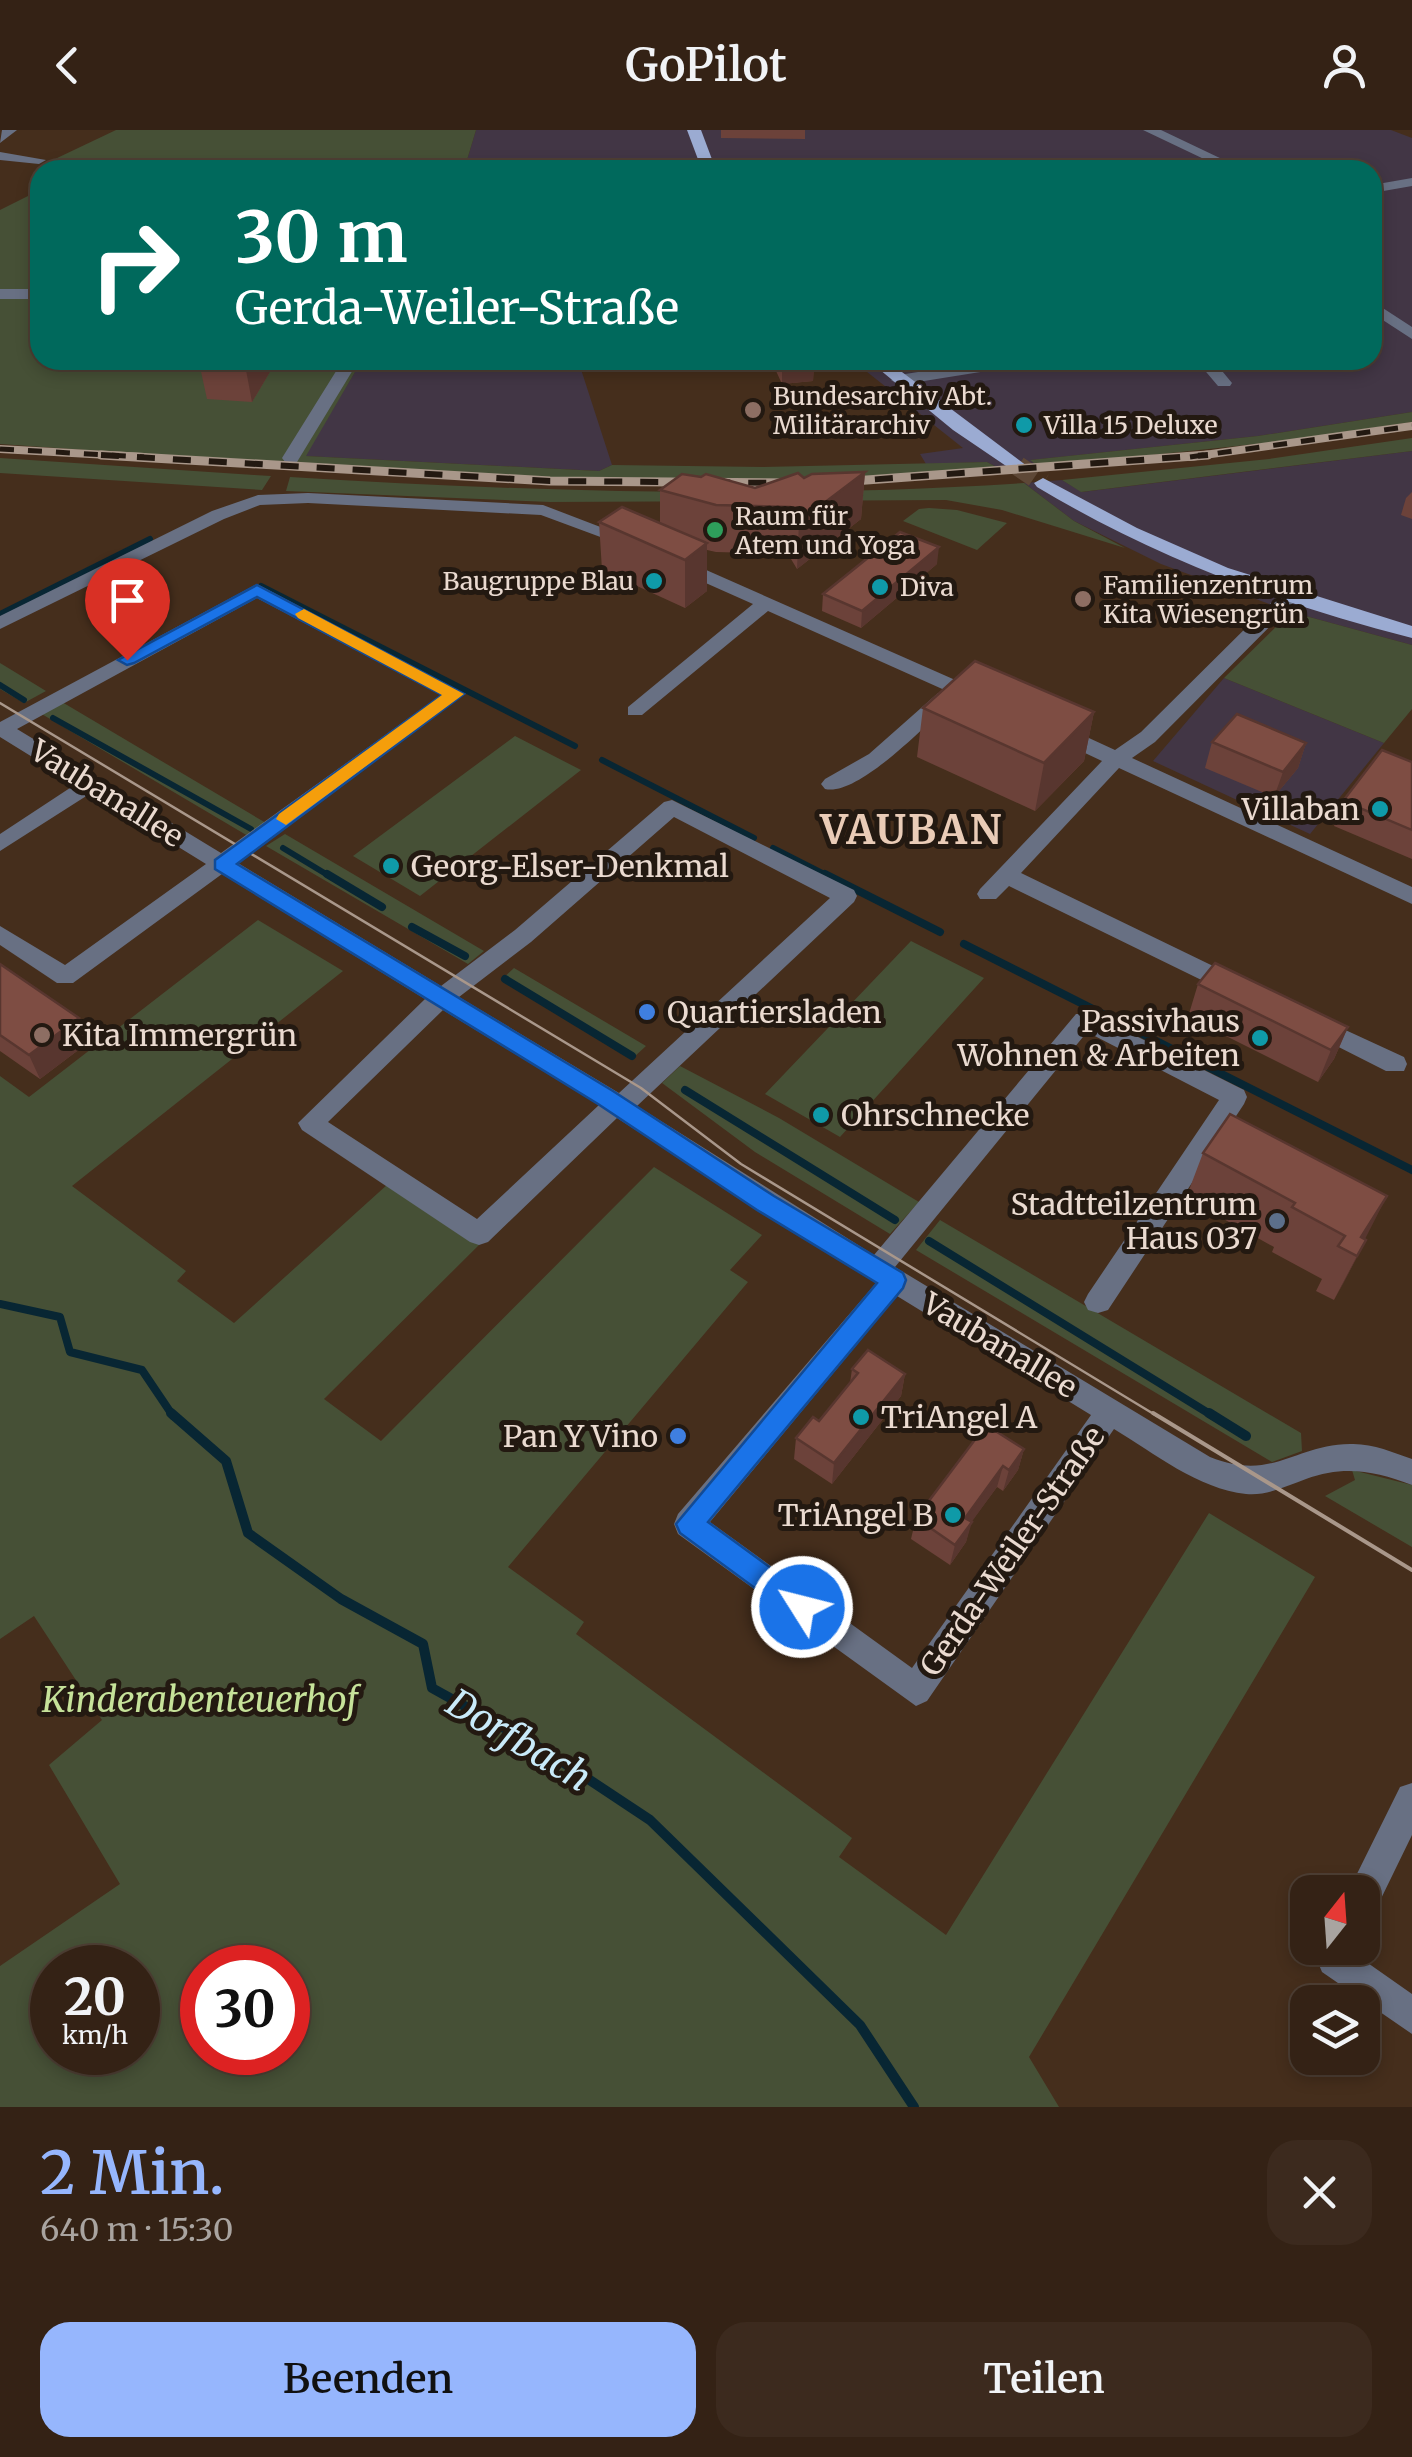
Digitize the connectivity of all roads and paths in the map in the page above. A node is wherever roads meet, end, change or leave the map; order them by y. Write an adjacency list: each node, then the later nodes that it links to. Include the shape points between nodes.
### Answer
1 (10, 130): 4 (street)
2 (694, 130): 7 (main road)
3 (1150, 130): 8 (street)
4 (0, 138)
5 (0, 156): 6 (street)
6 (38, 160)
7 (705, 160)
8 (1216, 160)
9 (1412, 182): 10 (street)
10 (1382, 187)
11 (0, 294): 12 (street)
12 (30, 294)
13 (1382, 313): 14 (street)
14 (1412, 334)
15 (345, 370): 21 (street)
16 (888, 370): 19 (main road)
17 (962, 370): 19 (street)
18 (1213, 370): 20 (street)
19 (899, 380): 22 (main road)
20 (1224, 383)
21 (291, 458)
22 (1018, 466)
23 (1043, 483): 24 (main road, via 1180,557)
24 (1287, 598): 27 (main road); 33 (street, via 1148,737)
25 (766, 603): 26 (street, via 566,516 258,500); 28 (street); 30 (street)
26 (0, 623)
27 (1412, 632)
28 (956, 687): 29 (street); 35 (street, via 876,759)
29 (991, 702)
30 (635, 711)
31 (1044, 726): 33 (street)
32 (1, 728): 34 (street, Vaubanallee); 37 (street, via 257,590 455,694)
33 (1116, 759): 38 (street); 40 (street)
34 (92, 783): 36 (street); 37 (street, Vaubanallee)
35 (832, 784)
36 (0, 844)
37 (222, 864): 41 (street, via 64,977); 43 (street, Vaubanallee)
38 (1004, 875): 39 (street); 42 (street)
39 (988, 894)
40 (1412, 896)
41 (0, 934)
42 (1250, 993)
43 (442, 997): 46 (street, Vaubanallee); 46 (street, via 311,1124 479,1234); 46 (street, via 672,807 846,896)
44 (1300, 1017): 45 (street)
45 (1395, 1064)
46 (618, 1105): 47 (street, Vaubanallee)
47 (886, 1275): 48 (street, via 1084,1020 1235,1096); 49 (street, Vaubanallee); 49 (street, Gerda-Weiler-Straße, via 689,1524 916,1690)
48 (1098, 1302)
49 (1109, 1412): 50 (street, Vaubanallee, via 1200,1466 1246,1482 1343,1457)
50 (1412, 1472)
51 (1412, 1799): 52 (street)
52 (1375, 1875)
53 (1341, 1965): 54 (street)
54 (1412, 2016)

